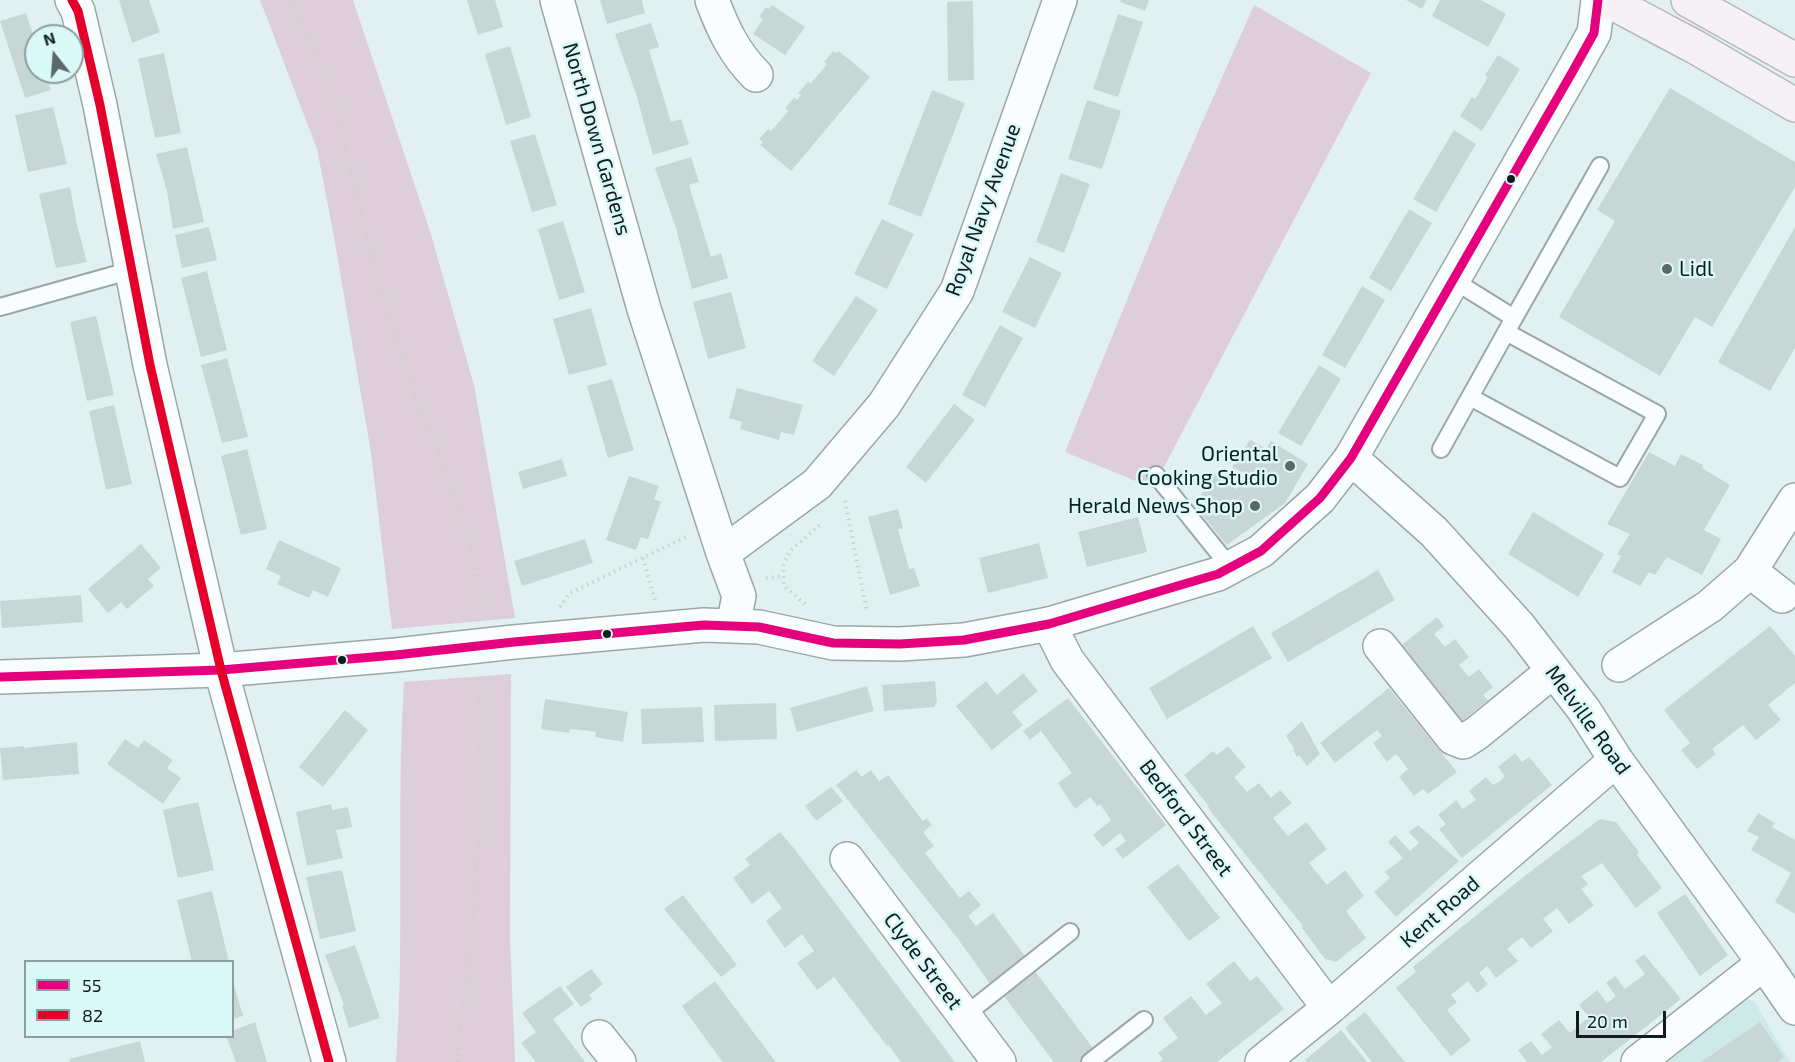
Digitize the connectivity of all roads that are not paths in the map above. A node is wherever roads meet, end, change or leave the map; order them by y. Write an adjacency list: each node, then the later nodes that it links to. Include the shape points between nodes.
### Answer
1 (72, 0): 12 (street, via 100,105)
2 (557, 0): 21 (street, North Down Gardens, via 644,309)
3 (712, 0): 9 (street, via 724,32 741,60)
4 (1060, 0): 21 (street, Royal Navy Avenue, via 957,291 884,405 817,483)
5 (1598, 0): 13 (street, via 1594,33)
6 (1607, 0): 10 (main road)
7 (1688, 0): 8 (main road)
8 (1795, 60)
9 (756, 75)
10 (1795, 105)
11 (1600, 166): 15 (lane)
12 (132, 270): 14 (lane); 29 (street, via 150,365)
13 (1453, 280): 15 (lane); 18 (street)
14 (0, 307)
15 (1510, 325): 16 (lane); 16 (lane, via 1657,414 1620,478)
16 (1470, 397): 17 (lane)
17 (1441, 449)
18 (1351, 458): 22 (street, via 1320,498 1287,528 1261,551); 30 (street, Melville Road, via 1434,532 1520,626)
19 (1156, 475): 22 (lane)
20 (1795, 500): 23 (street)
21 (718, 538): 26 (street, North Down Gardens, via 739,596)
22 (1230, 567): 25 (street, via 1218,574)
23 (1750, 571): 24 (street); 28 (street, via 1710,606)
24 (1789, 600)
25 (1049, 624): 26 (street, via 957,641 900,644 833,643); 36 (street, Bedford Street, via 1066,660)
26 (733, 625): 29 (street)
27 (1380, 646): 30 (street, via 1453,738 1463,742)
28 (1619, 665)
29 (221, 670): 31 (street); 40 (street)
30 (1553, 671): 32 (street, Melville Road)
31 (0, 677)
32 (1616, 760): 35 (street, Melville Road); 36 (street, Kent Road)
33 (847, 859): 38 (street, Clyde Street)
34 (1070, 932): 38 (lane)
35 (1764, 963): 37 (street, Melville Road); 44 (street)
36 (1329, 1008): 43 (street, Kent Road)
37 (1795, 1008)
38 (964, 1016): 41 (street, Clyde Street)
39 (1144, 1020): 42 (lane)
40 (329, 1062)
41 (999, 1062)
42 (1090, 1062)
43 (1262, 1062)
44 (1638, 1062)

